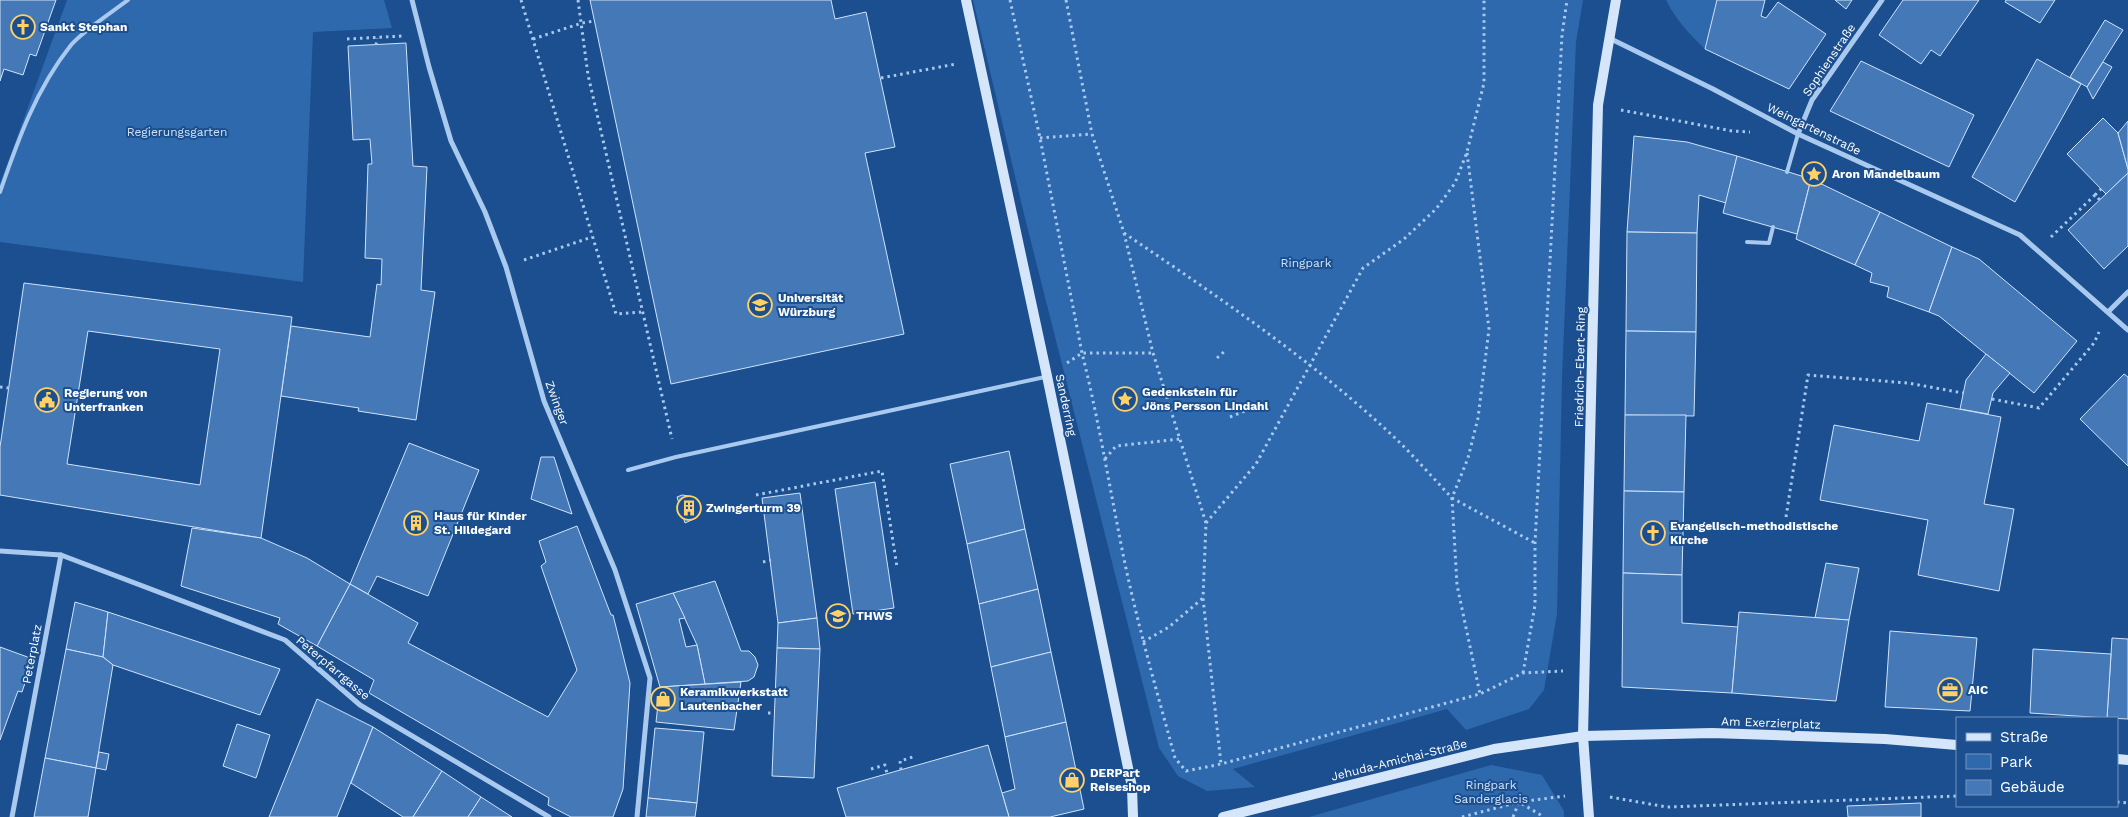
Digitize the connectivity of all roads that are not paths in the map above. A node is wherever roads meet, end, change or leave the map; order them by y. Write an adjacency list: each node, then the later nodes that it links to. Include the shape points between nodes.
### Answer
1 (128, 0): 9 (lane, via 72,44 44,84 22,129)
2 (412, 0): 23 (street, Zwinger, via 451,141 485,212 506,267 544,401 616,570 650,678)
3 (966, 0): 15 (street, Sanderring)
4 (1616, 0): 6 (street, Friedrich-Ebert-Ring)
5 (1882, 0): 7 (street, Sophienstraße, via 1812,100)
6 (1609, 38): 7 (street, Weingartenstraße); 19 (street, Friedrich-Ebert-Ring, via 1598,105)
7 (1798, 134): 8 (lane); 13 (street, Weingartenstraße, via 2020,235)
8 (1787, 172)
9 (0, 192)
10 (1773, 227): 11 (lane, via 1769,243)
11 (1747, 242)
12 (2128, 292): 13 (street)
13 (2109, 311): 14 (street, Weingartenstraße)
14 (2128, 330)
15 (1047, 376): 16 (lane); 24 (street, Sanderring, via 1132,787)
16 (628, 470)
17 (0, 552): 18 (street)
18 (61, 555): 21 (street, Peterplatz); 22 (street, Peterpfarrgasse, via 285,640 360,705)
19 (1583, 736): 20 (street, Am Exerzierplatz, via 1712,733); 25 (street, Jehuda-Amichai-Straße, via 1494,749); 26 (street, Friedrich-Ebert-Ring)
20 (1956, 745)
21 (12, 817)
22 (549, 817)
23 (637, 817)
24 (1132, 817)
25 (1223, 817)
26 (1589, 817)

